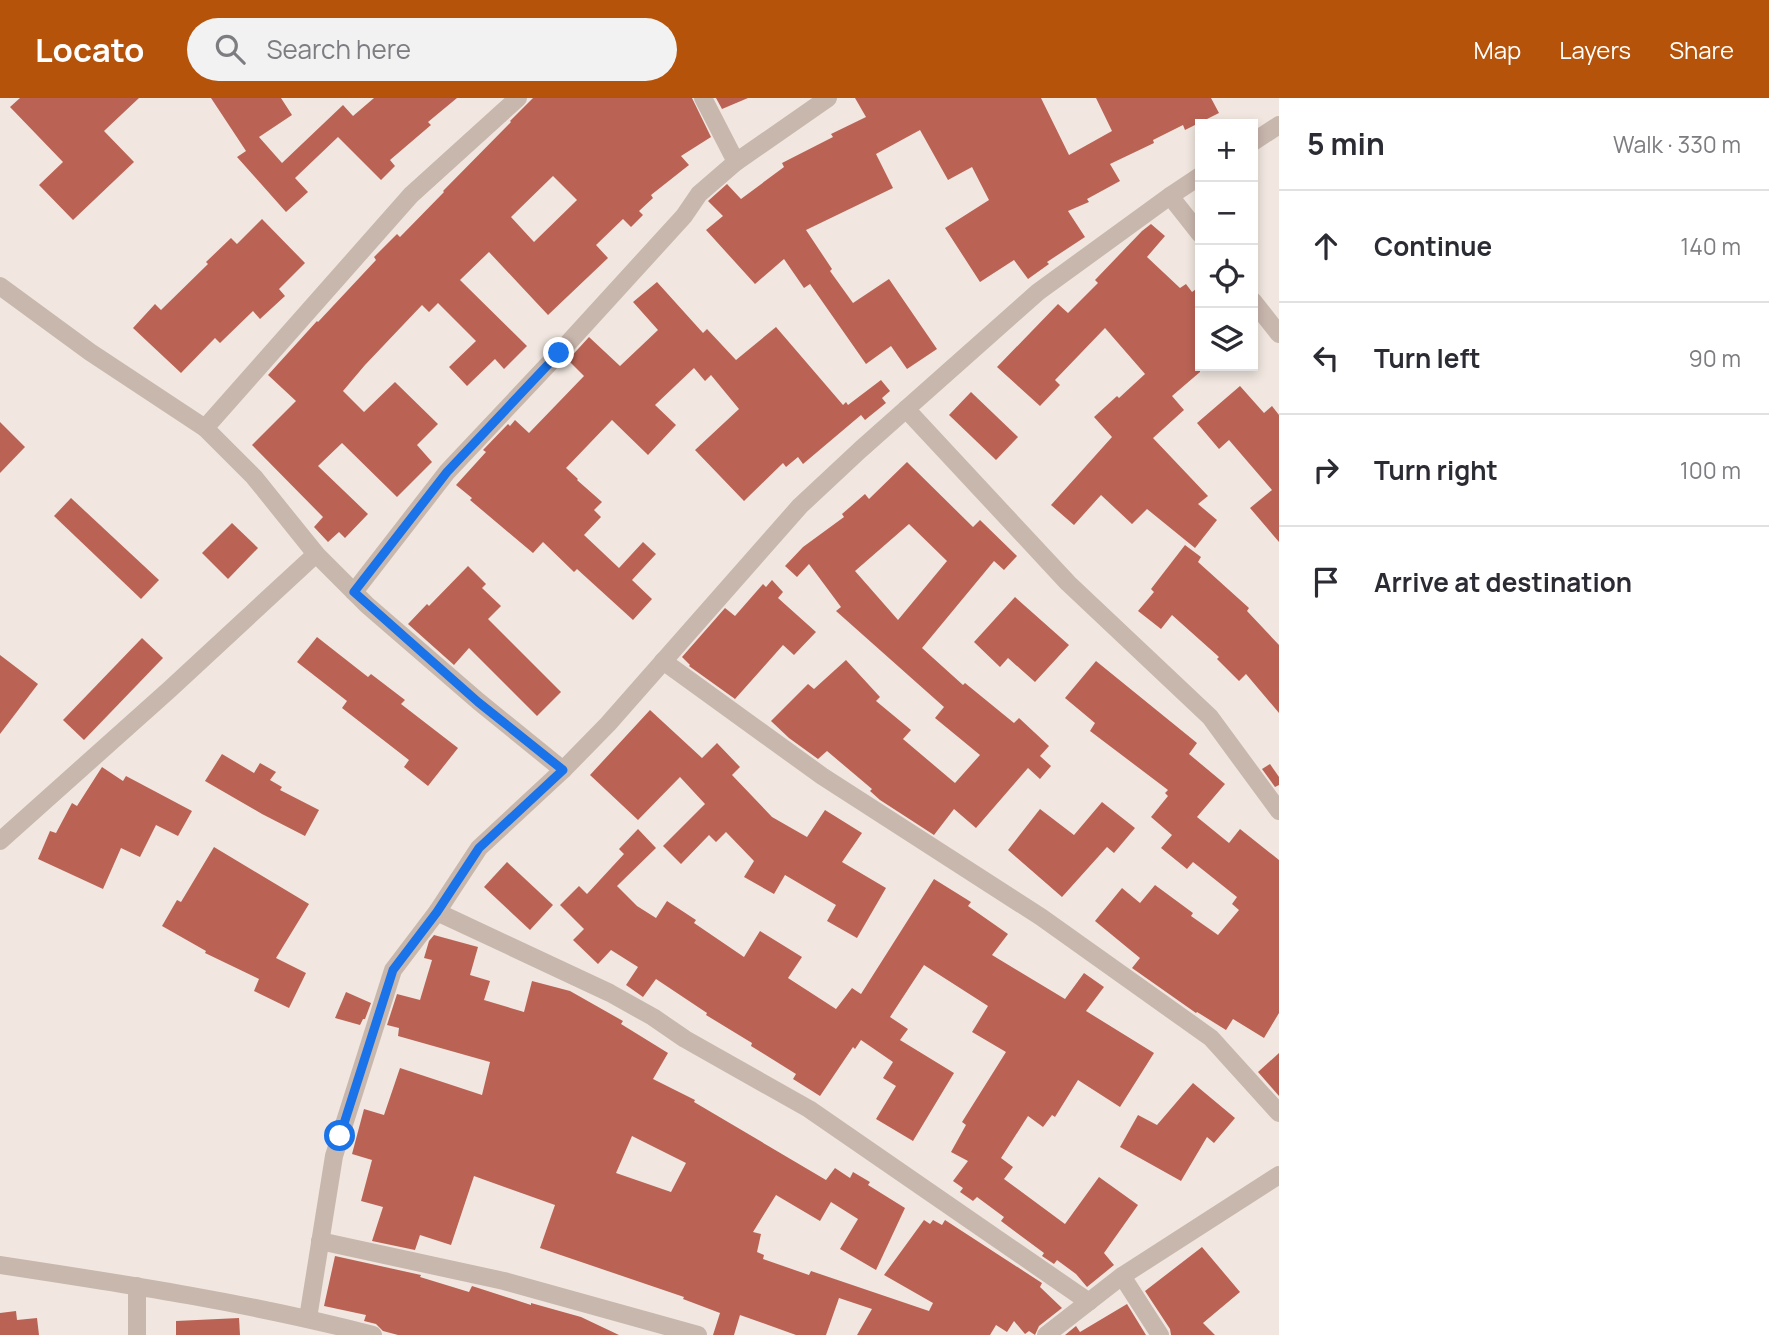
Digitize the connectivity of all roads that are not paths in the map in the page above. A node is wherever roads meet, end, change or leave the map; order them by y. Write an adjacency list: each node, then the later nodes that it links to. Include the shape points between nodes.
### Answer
1 (518, 98): 14 (street, via 411,195)
2 (703, 98): 6 (street)
3 (828, 98): 6 (street)
4 (1279, 125): 5 (street)
5 (1258, 139)
6 (736, 162): 16 (street, via 699,194 684,216 447,472)
7 (1195, 179): 8 (street)
8 (1170, 196): 9 (street); 13 (street, via 1038,292)
9 (1195, 228)
10 (0, 286): 14 (street)
11 (1258, 307): 12 (street)
12 (1279, 334)
13 (906, 409): 17 (street, via 800,506); 19 (street, via 1068,583 1210,717)
14 (205, 428): 15 (street, via 254,477)
15 (316, 554): 16 (street); 20 (street)
16 (354, 592): 18 (street)
17 (663, 661): 18 (street); 22 (street, via 822,776 1041,917 1211,1038)
18 (563, 770): 21 (street, via 479,848)
19 (1279, 811)
20 (0, 841)
21 (437, 912): 24 (street, via 393,970 334,1156); 28 (street, via 610,993 809,1109)
22 (1279, 1113)
23 (1279, 1175): 26 (street)
24 (320, 1241): 29 (street); 32 (street, via 504,1281)
25 (0, 1265): 27 (street)
26 (1122, 1276): 28 (street); 34 (street)
27 (137, 1286): 29 (street); 30 (street)
28 (1089, 1302): 33 (street)
29 (308, 1318): 31 (street)
30 (136, 1335)
31 (373, 1335)
32 (698, 1335)
33 (1046, 1335)
34 (1160, 1335)

